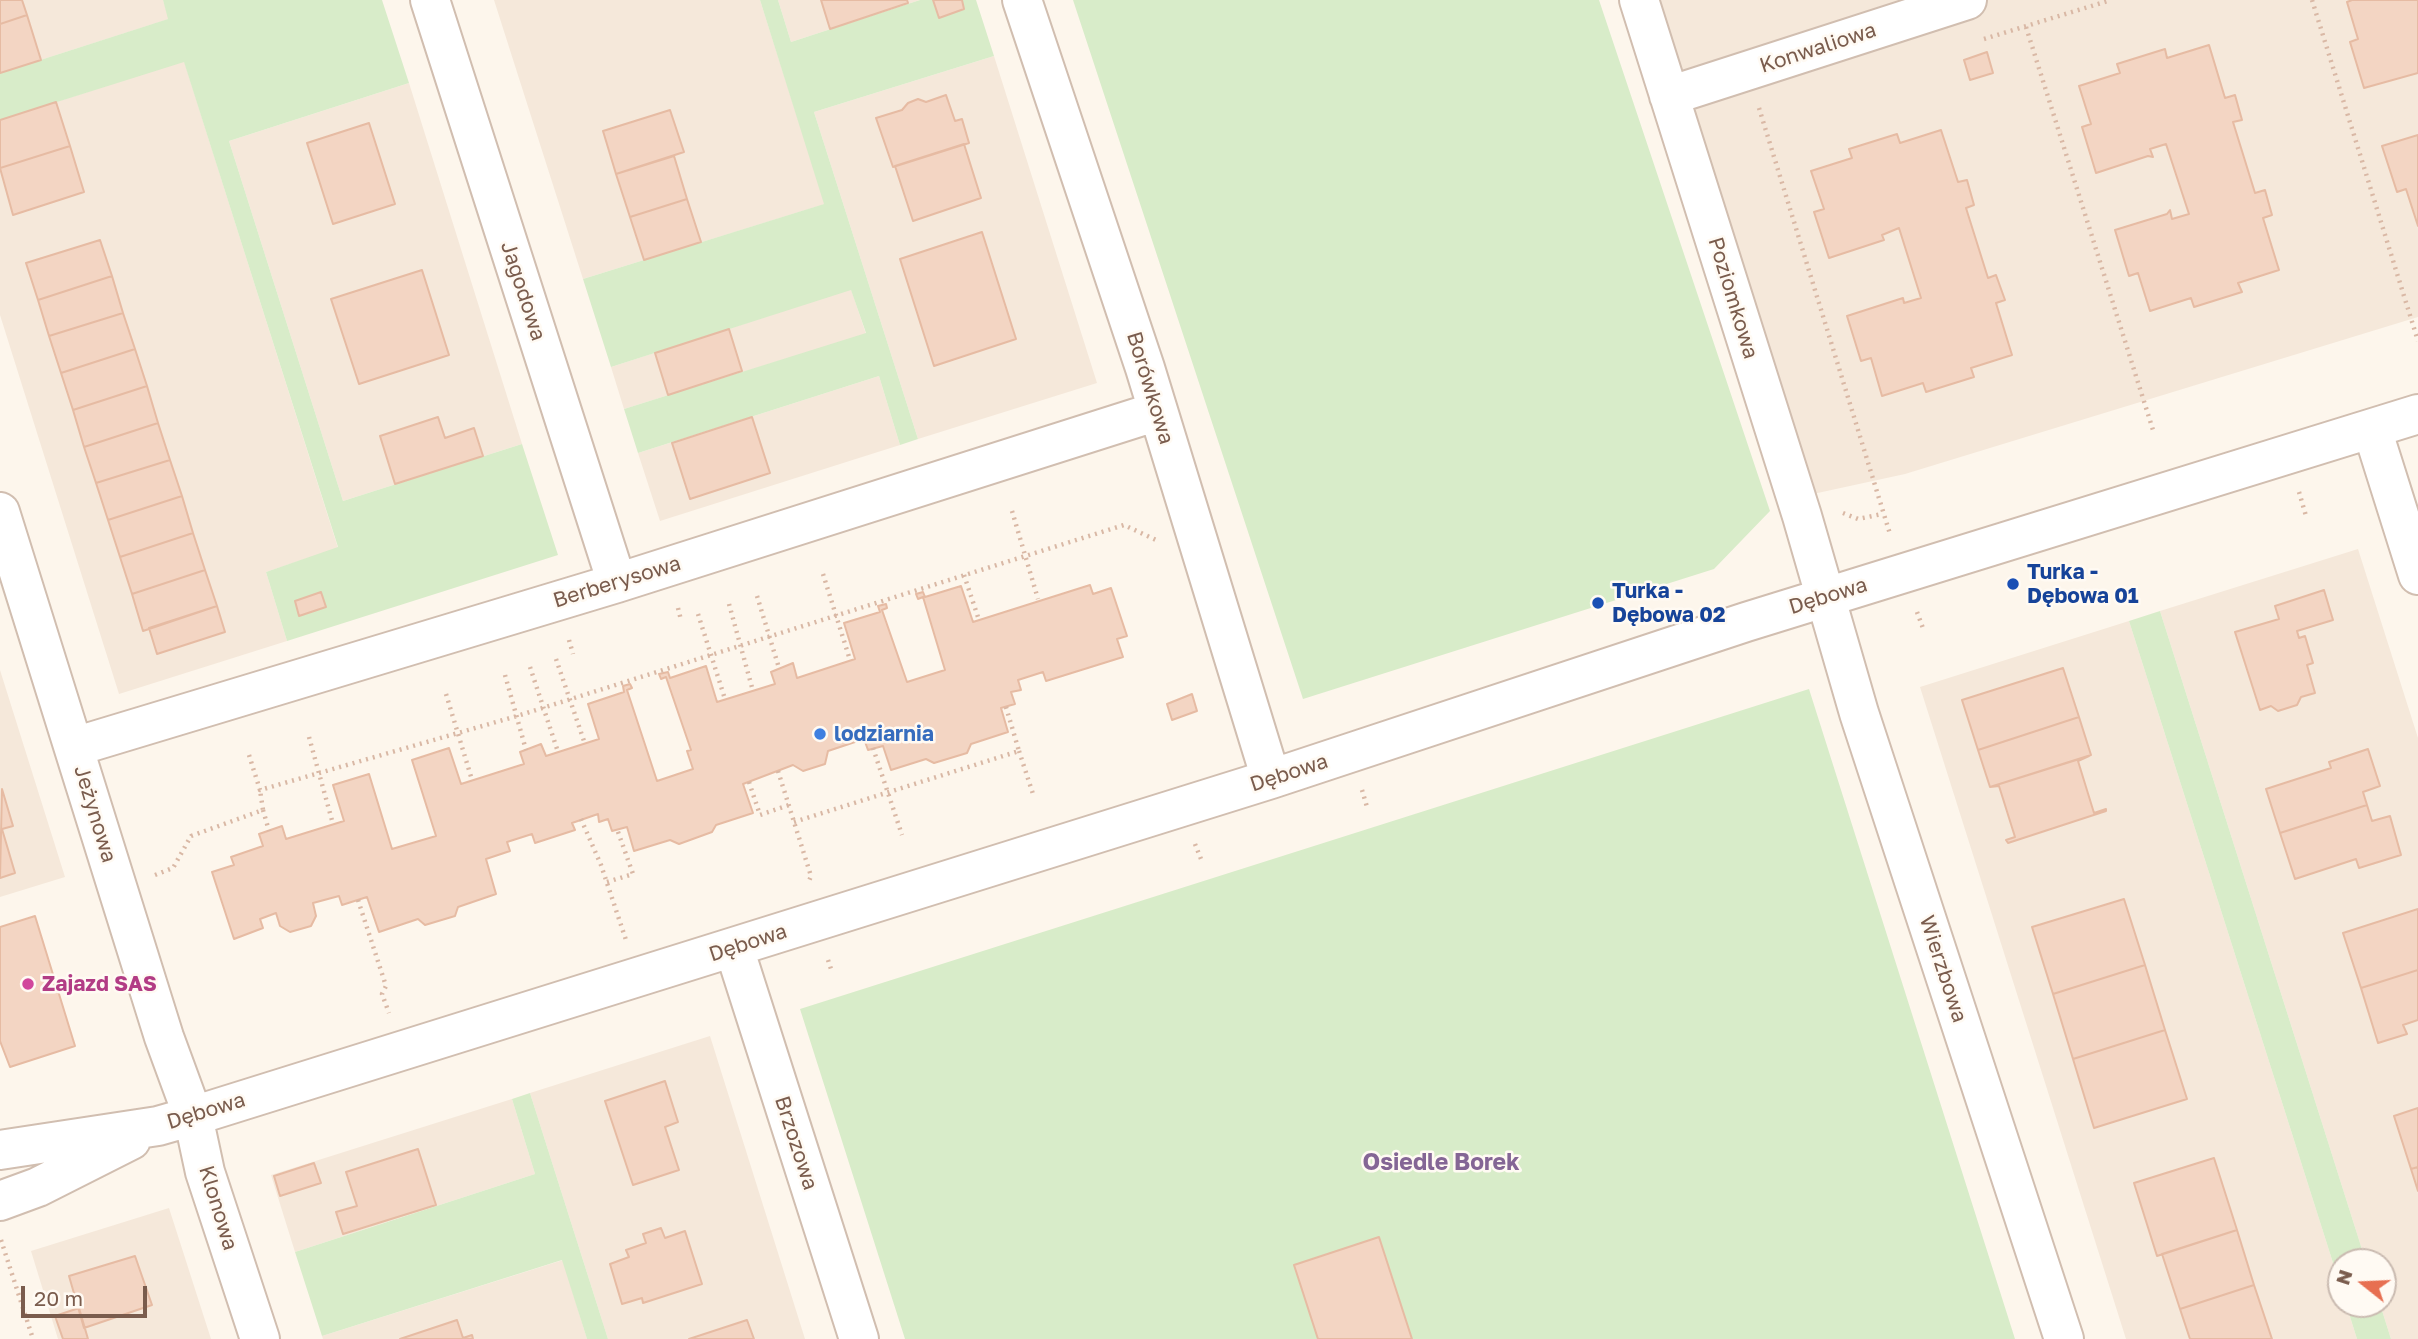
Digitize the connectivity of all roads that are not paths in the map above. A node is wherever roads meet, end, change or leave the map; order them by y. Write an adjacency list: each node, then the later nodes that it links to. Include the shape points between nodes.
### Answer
1 (430, 0): 11 (street, Jagodowa)
2 (1022, 0): 6 (street, Borówkowa)
3 (1639, 0): 5 (street, Poziomkowa)
4 (1967, 0): 5 (street, Konwaliowa)
5 (1670, 96): 12 (street, Poziomkowa)
6 (1158, 411): 11 (street, Berberysowa); 14 (street, Borówkowa)
7 (2418, 414): 8 (street, Dębowa)
8 (2372, 429): 10 (street); 12 (street, Dębowa)
9 (0, 512): 13 (street, Jeżynowa)
10 (2418, 575)
11 (617, 583): 13 (street, Berberysowa)
12 (1826, 597): 14 (street, Dębowa); 21 (street, Wierzbowa, via 1859,713)
13 (74, 747): 16 (street, Jeżynowa, via 164,1037)
14 (1271, 779): 15 (street, Dębowa)
15 (734, 948): 16 (street, Dębowa); 20 (street, Brzozowa)
16 (175, 1121): 17 (street, Dębowa); 18 (street, Dębowa, via 38,1188); 19 (street, Klonowa, via 205,1172)
17 (0, 1150)
18 (0, 1201)
19 (260, 1339)
20 (859, 1339)
21 (2064, 1339)

